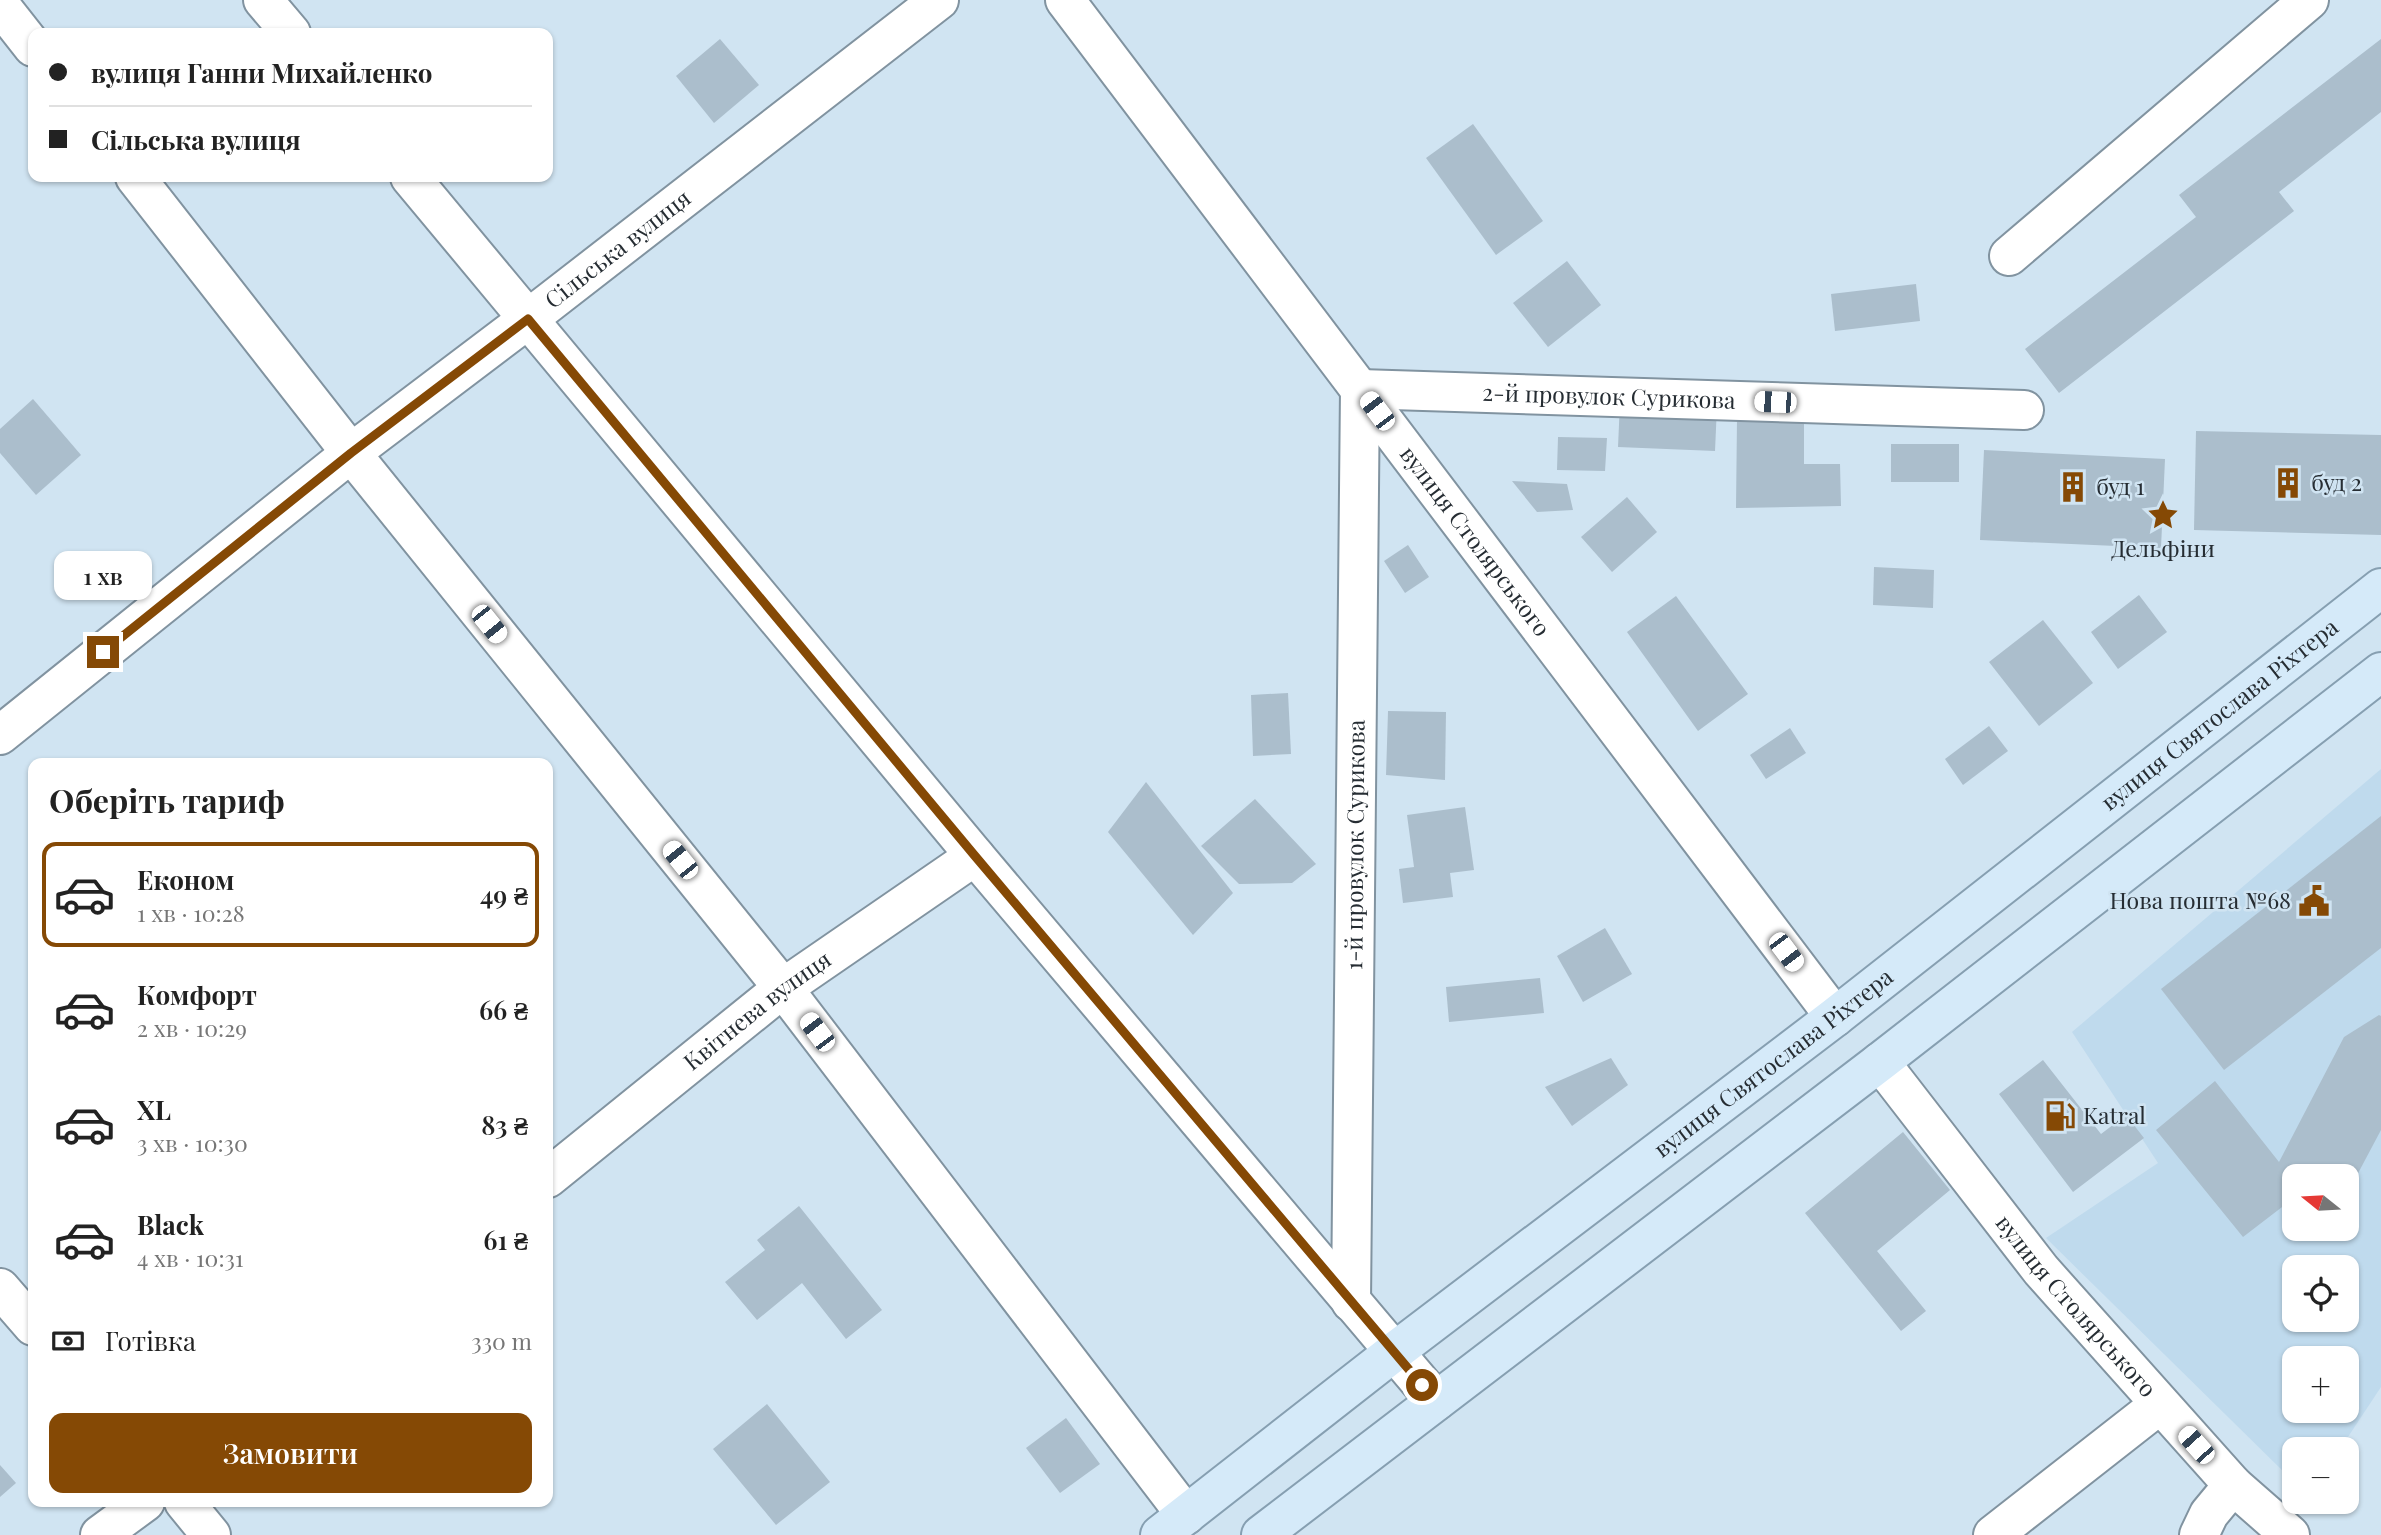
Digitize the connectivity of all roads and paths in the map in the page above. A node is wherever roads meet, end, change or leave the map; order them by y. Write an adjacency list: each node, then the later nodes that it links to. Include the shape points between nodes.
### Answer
1 (263, 0): 6 (street)
2 (939, 0): 11 (street, Сільська вулиця)
3 (1065, 0): 12 (street, вулиця Столярського)
4 (2297, 4): 10 (street)
5 (0, 5): 7 (street)
6 (287, 28)
7 (28, 41)
8 (139, 182): 14 (street)
9 (414, 182): 11 (street)
10 (2009, 256)
11 (528, 319): 14 (street, Сільська вулиця); 18 (street)
12 (1360, 389): 13 (street, 2-й провулок Сурикова); 20 (street, вулиця Столярського); 24 (street, 1-й провулок Сурикова)
13 (2024, 410)
14 (351, 453): 17 (street, Сільська вулиця); 19 (street)
15 (2381, 588): 20 (main road, вулиця Святослава Ріхтера)
16 (2381, 672): 21 (main road)
17 (0, 735)
18 (975, 856): 19 (street, Квітнева вулиця); 24 (street)
19 (783, 988): 22 (street, Квітнева вулиця); 32 (street)
20 (1835, 1017): 26 (main road, вулиця Святослава Ріхтера)
21 (1880, 1062): 27 (main road); 28 (street, вулиця Столярського, via 2040,1270)
22 (553, 1174)
23 (0, 1288): 25 (street)
24 (1351, 1302): 26 (street)
25 (28, 1320)
26 (1394, 1352): 27 (street); 32 (main road, вулиця Святослава Ріхтера)
27 (1436, 1401): 35 (main road)
28 (2159, 1405): 29 (street, вулиця Столярського); 36 (street)
29 (2233, 1485): 37 (street, via 2209,1514); 38 (street, вулиця Столярського)
30 (138, 1507): 33 (street)
31 (188, 1507): 34 (street)
32 (1173, 1525)
33 (100, 1535)
34 (211, 1535)
35 (1261, 1535)
36 (1993, 1535)
37 (2199, 1535)
38 (2290, 1535)

